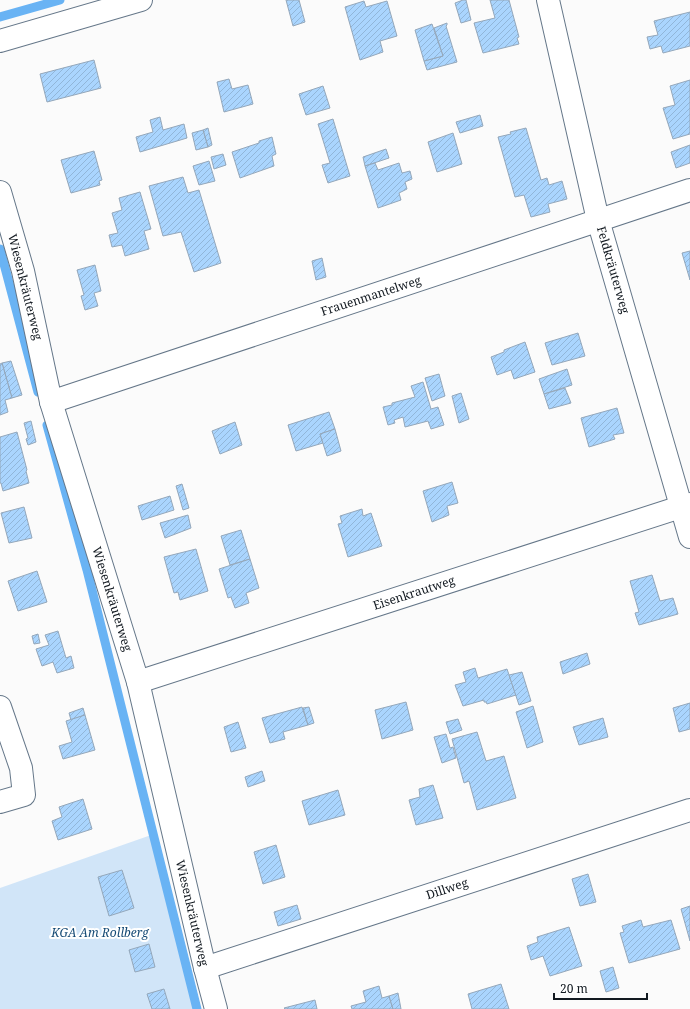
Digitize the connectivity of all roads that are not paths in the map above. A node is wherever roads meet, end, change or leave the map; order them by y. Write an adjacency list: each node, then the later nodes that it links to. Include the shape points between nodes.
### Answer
1 (141, 0): 3 (lane)
2 (548, 0): 6 (lane, Feldkräuterweg)
3 (0, 41)
4 (690, 190): 6 (lane, Frauenmantelweg)
5 (0, 192): 7 (lane, Wiesenkräuterweg, via 23,271)
6 (598, 220): 7 (lane, Frauenmantelweg); 8 (lane, Feldkräuterweg)
7 (51, 402): 10 (lane, Wiesenkräuterweg)
8 (686, 505): 9 (lane, Feldkräuterweg); 10 (lane, Eisenkrautweg)
9 (690, 536)
10 (138, 682): 14 (lane, Wiesenkräuterweg)
11 (0, 707): 12 (lane, via 20,768 24,795)
12 (0, 802)
13 (690, 810): 14 (lane, Dillweg)
14 (205, 968): 15 (lane, Wiesenkräuterweg)
15 (216, 1009)

